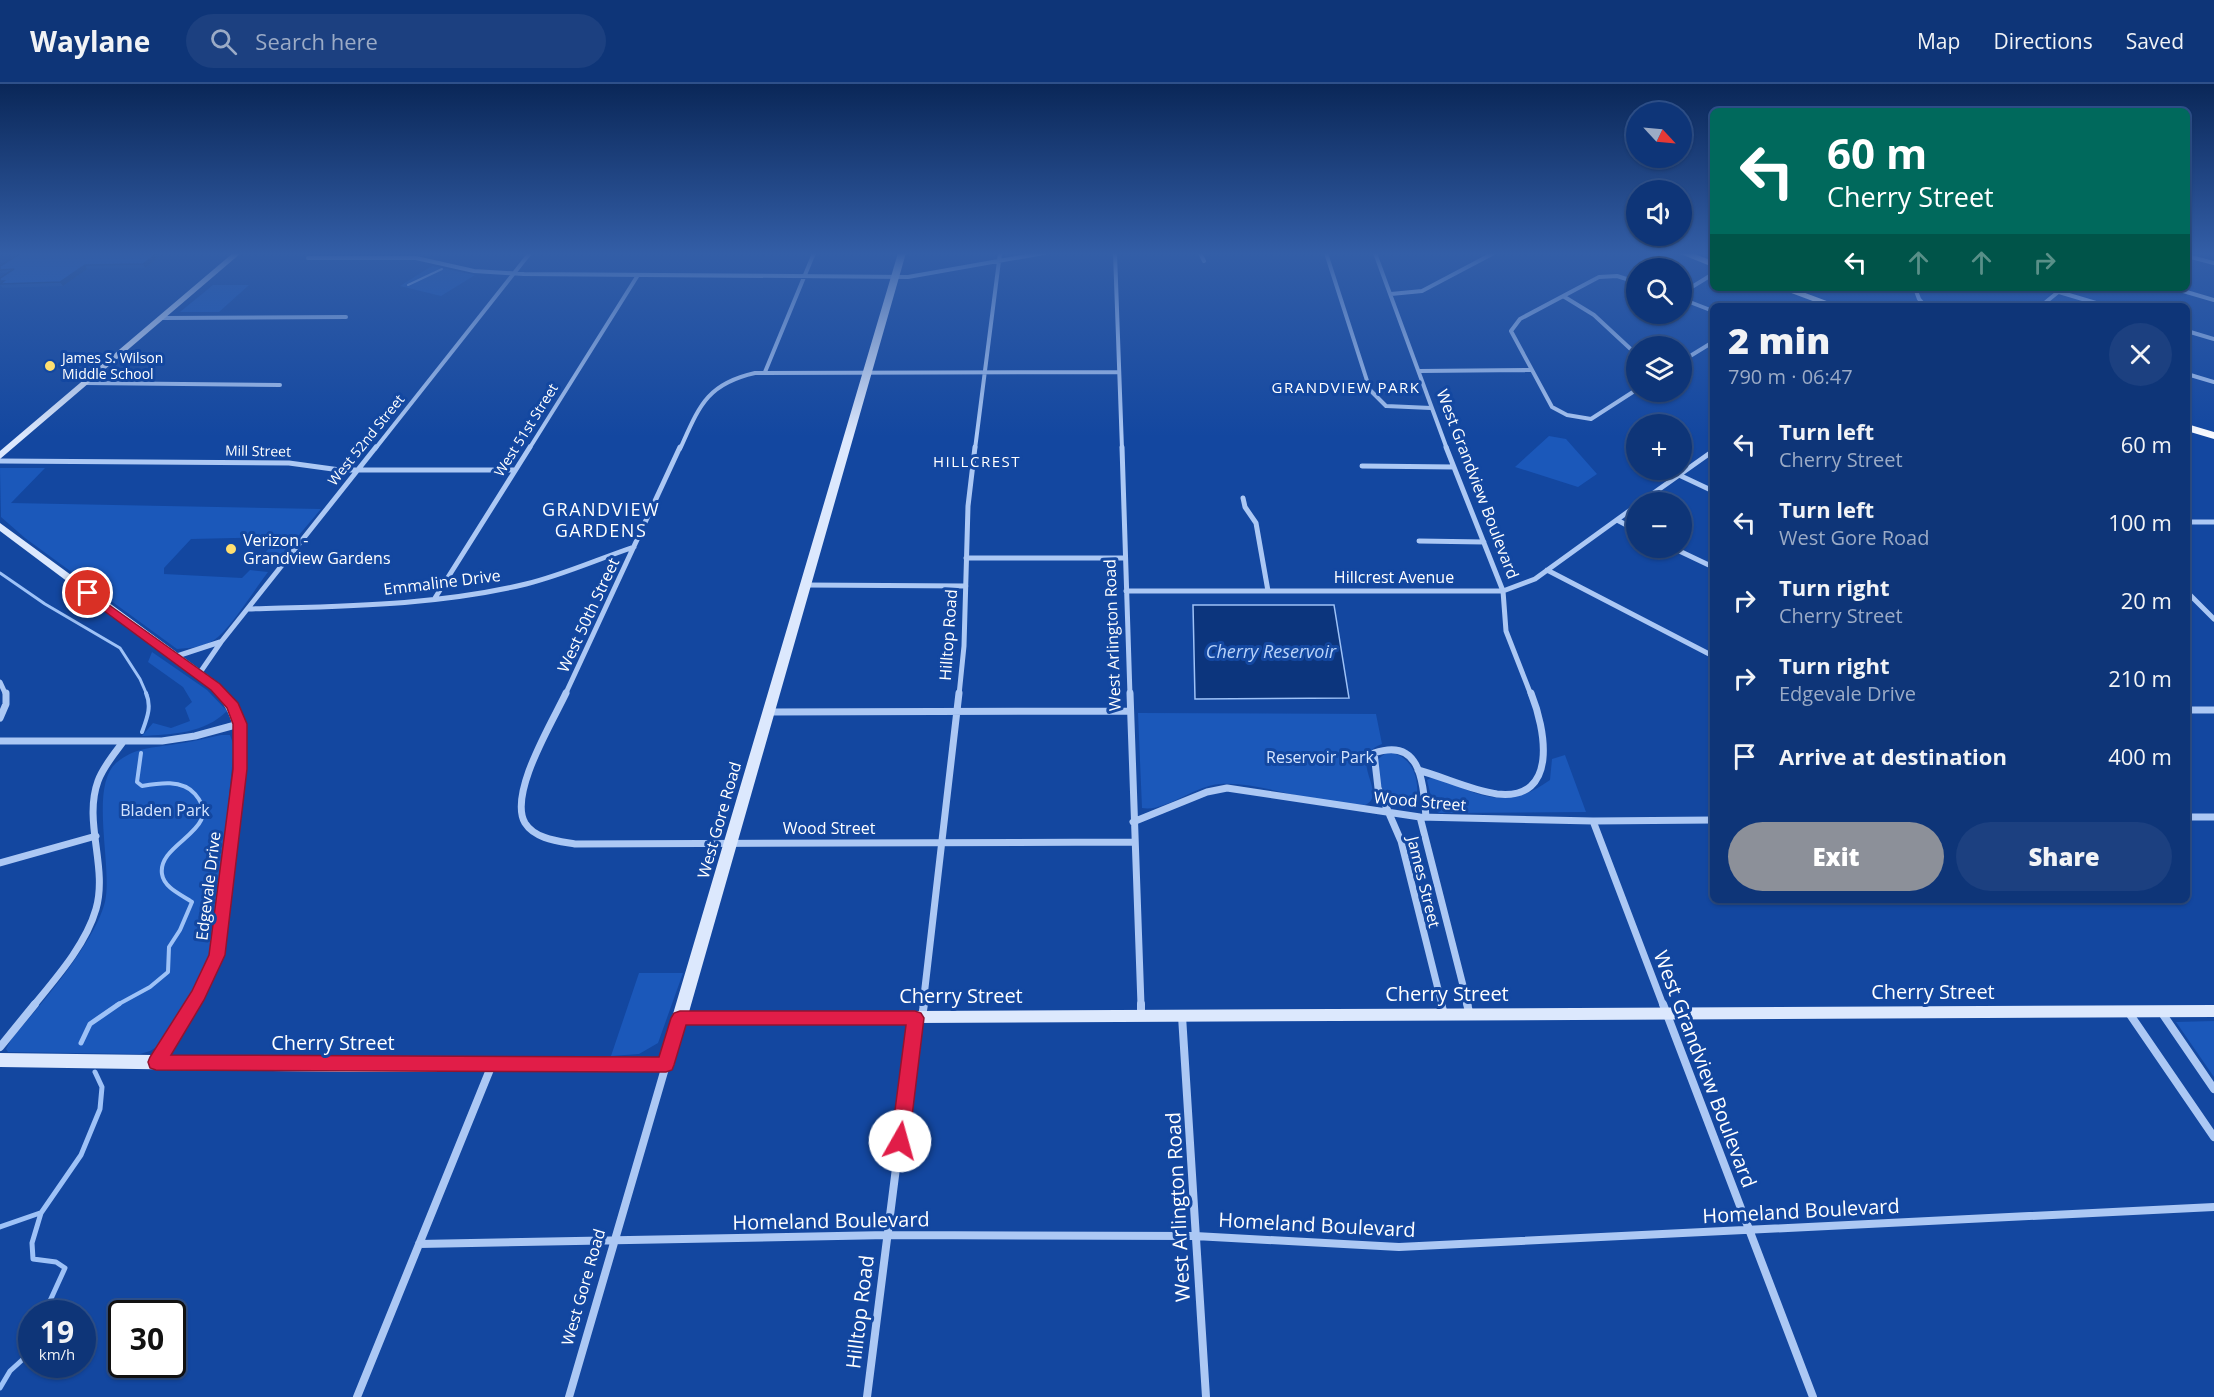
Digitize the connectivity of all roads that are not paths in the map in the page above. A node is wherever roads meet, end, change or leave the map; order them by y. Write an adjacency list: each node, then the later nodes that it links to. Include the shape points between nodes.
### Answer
1 (166, 314): 13 (street)
2 (482, 314): 39 (street, West 52nd Street)
3 (613, 314): 40 (street, West 51st Street)
4 (789, 314): 21 (street)
5 (884, 314): 23 (street, West Gore Road)
6 (992, 314): 24 (street, Hilltop Road)
7 (1117, 314): 22 (street, West Arlington Road)
8 (1346, 314): 30 (street, via 1370,390 1386,406)
9 (1398, 314): 20 (street, West Grandview Boulevard)
10 (1529, 314): 19 (street, via 1512,327)
11 (1593, 314): 17 (street)
12 (346, 317): 13 (street)
13 (162, 318): 27 (street)
14 (2190, 332): 15 (street)
15 (2214, 339)
16 (1710, 344): 18 (street)
17 (1626, 345)
18 (1692, 355)
19 (1532, 370): 20 (street); 29 (street, via 1552,407 1572,416 1591,419)
20 (1419, 371): 30 (street, West Grandview Boulevard)
21 (765, 372): 23 (street, West 50th Street); 54 (street, West 50th Street, via 734,379 706,395)
22 (1119, 372): 24 (street, West 50th Street); 57 (street, West Arlington Road)
23 (867, 373): 24 (street, West 50th Street); 60 (street, West Gore Road)
24 (985, 373): 56 (street, Hilltop Road, via 968,506)
25 (2190, 375): 26 (street)
26 (2214, 382)
27 (85, 384): 28 (street); 34 (street)
28 (280, 384)
29 (1626, 396)
30 (1431, 408): 38 (street, West Grandview Boulevard)
31 (2190, 428): 32 (main road)
32 (2214, 436)
33 (1710, 453): 37 (street)
34 (0, 456)
35 (0, 461): 39 (street, Mill Street, via 289,463)
36 (1362, 466): 38 (street)
37 (1692, 466)
38 (1454, 467): 53 (street, West Grandview Boulevard)
39 (359, 469): 40 (street, Mill Street); 67 (street, West 52nd Street)
40 (514, 470): 66 (street, West 51st Street)
41 (1672, 480): 44 (street)
42 (1690, 480): 43 (street)
43 (1710, 490)
44 (1655, 492)
45 (1243, 498): 63 (street, via 1256,523)
46 (1626, 513): 47 (street, Hillcrest Avenue)
47 (1617, 520): 50 (street); 59 (street, Hillcrest Avenue)
48 (2190, 522): 49 (street)
49 (2214, 522)
50 (1626, 525)
51 (0, 526): 72 (street, Edgevale Drive)
52 (1419, 541): 53 (street)
53 (1484, 543): 64 (street, West Grandview Boulevard)
54 (634, 548): 66 (street, Emmaline Drive, via 527,584); 92 (street, West 50th Street, via 522,787 520,810)
55 (1692, 557): 58 (street)
56 (966, 558): 57 (street); 61 (street, Hilltop Road)
57 (1125, 558): 62 (street, West Arlington Road)
58 (1710, 566)
59 (1547, 570): 64 (street, Hillcrest Avenue, via 1527,583); 71 (street)
60 (805, 585): 61 (street); 79 (street, West Gore Road)
61 (966, 586): 77 (street, Hilltop Road)
62 (1126, 591): 63 (street, Hillcrest Avenue); 78 (street, West Arlington Road)
63 (1268, 591): 64 (street, Hillcrest Avenue)
64 (1503, 591): 84 (street, West Grandview Boulevard, via 1506,632 1541,723 1545,762 1541,772 1526,789 1506,794)
65 (2190, 595): 68 (street)
66 (435, 598): 67 (street, Emmaline Drive)
67 (248, 609): 70 (street, West 52nd Street)
68 (2210, 612): 69 (street)
69 (2214, 619)
70 (221, 642): 72 (street); 73 (street, West 52nd Street)
71 (1710, 654)
72 (174, 657): 73 (street, Edgevale Drive)
73 (198, 674): 81 (street, Edgevale Drive, via 229,701)
74 (0, 682): 80 (street, via 6,699)
75 (2190, 710): 76 (street)
76 (2214, 710)
77 (957, 711): 78 (street); 79 (street); 95 (street, Hilltop Road)
78 (1129, 711): 91 (street, West Arlington Road)
79 (769, 712): 94 (street, West Gore Road)
80 (0, 718)
81 (240, 724): 83 (street, via 172,740); 110 (street, Edgevale Drive, via 240,769 217,955 198,995)
82 (0, 741): 83 (street)
83 (123, 742): 93 (street, via 96,786)
84 (1418, 770): 85 (street, James Street, via 1409,755 1399,749 1374,753 1374,775); 86 (street, James Street, via 1424,791)
85 (1390, 813): 86 (street, Wood Street); 91 (street, Wood Street, via 1227,788 1207,792); 104 (street, James Street, via 1401,841)
86 (1423, 817): 90 (street, Wood Street); 105 (street, James Street)
87 (2190, 817): 88 (street)
88 (2214, 817)
89 (1710, 820): 90 (street, Wood Street)
90 (1593, 821): 101 (street, West Grandview Boulevard)
91 (1133, 822): 96 (street, West Arlington Road)
92 (529, 827): 94 (street, Wood Street, via 549,840 575,844)
93 (96, 836): 97 (street); 108 (street, via 98,891 90,922 75,948)
94 (731, 842): 95 (street, Wood Street); 106 (street, West Gore Road)
95 (942, 842): 96 (street, Wood Street); 107 (street, Hilltop Road)
96 (1134, 842): 102 (street, West Arlington Road)
97 (0, 863)
98 (2214, 1011): 100 (street, Cherry Street)
99 (2128, 1012): 100 (street, Cherry Street); 101 (street, Cherry Street); 114 (street)
100 (2161, 1012): 113 (street)
101 (1668, 1014): 105 (street, Cherry Street); 116 (street, West Grandview Boulevard)
102 (1141, 1015): 103 (street, Cherry Street); 107 (street, Cherry Street)
103 (1182, 1015): 104 (street, Cherry Street); 118 (street, West Arlington Road)
104 (1444, 1015): 105 (street, Cherry Street)
105 (1470, 1016)
106 (680, 1018): 107 (street, Cherry Street); 112 (street, West Gore Road)
107 (919, 1018): 117 (street, Hilltop Road)
108 (0, 1047)
109 (0, 1060): 110 (street, Cherry Street)
110 (156, 1062): 111 (street, Cherry Street)
111 (492, 1065): 112 (street, Cherry Street); 120 (street)
112 (666, 1065): 119 (street, West Gore Road)
113 (2214, 1089)
114 (2214, 1137)
115 (2214, 1207): 116 (street, Homeland Boulevard)
116 (1748, 1229): 118 (street, Homeland Boulevard, via 1399,1247); 125 (street, West Grandview Boulevard)
117 (888, 1236): 118 (street, Homeland Boulevard); 119 (street, Homeland Boulevard); 123 (street, Hilltop Road)
118 (1196, 1236): 124 (street, West Arlington Road)
119 (615, 1241): 120 (street, Homeland Boulevard); 122 (street, West Gore Road)
120 (418, 1244): 121 (street)
121 (357, 1397)
122 (569, 1397)
123 (867, 1397)
124 (1206, 1397)
125 (1813, 1397)

